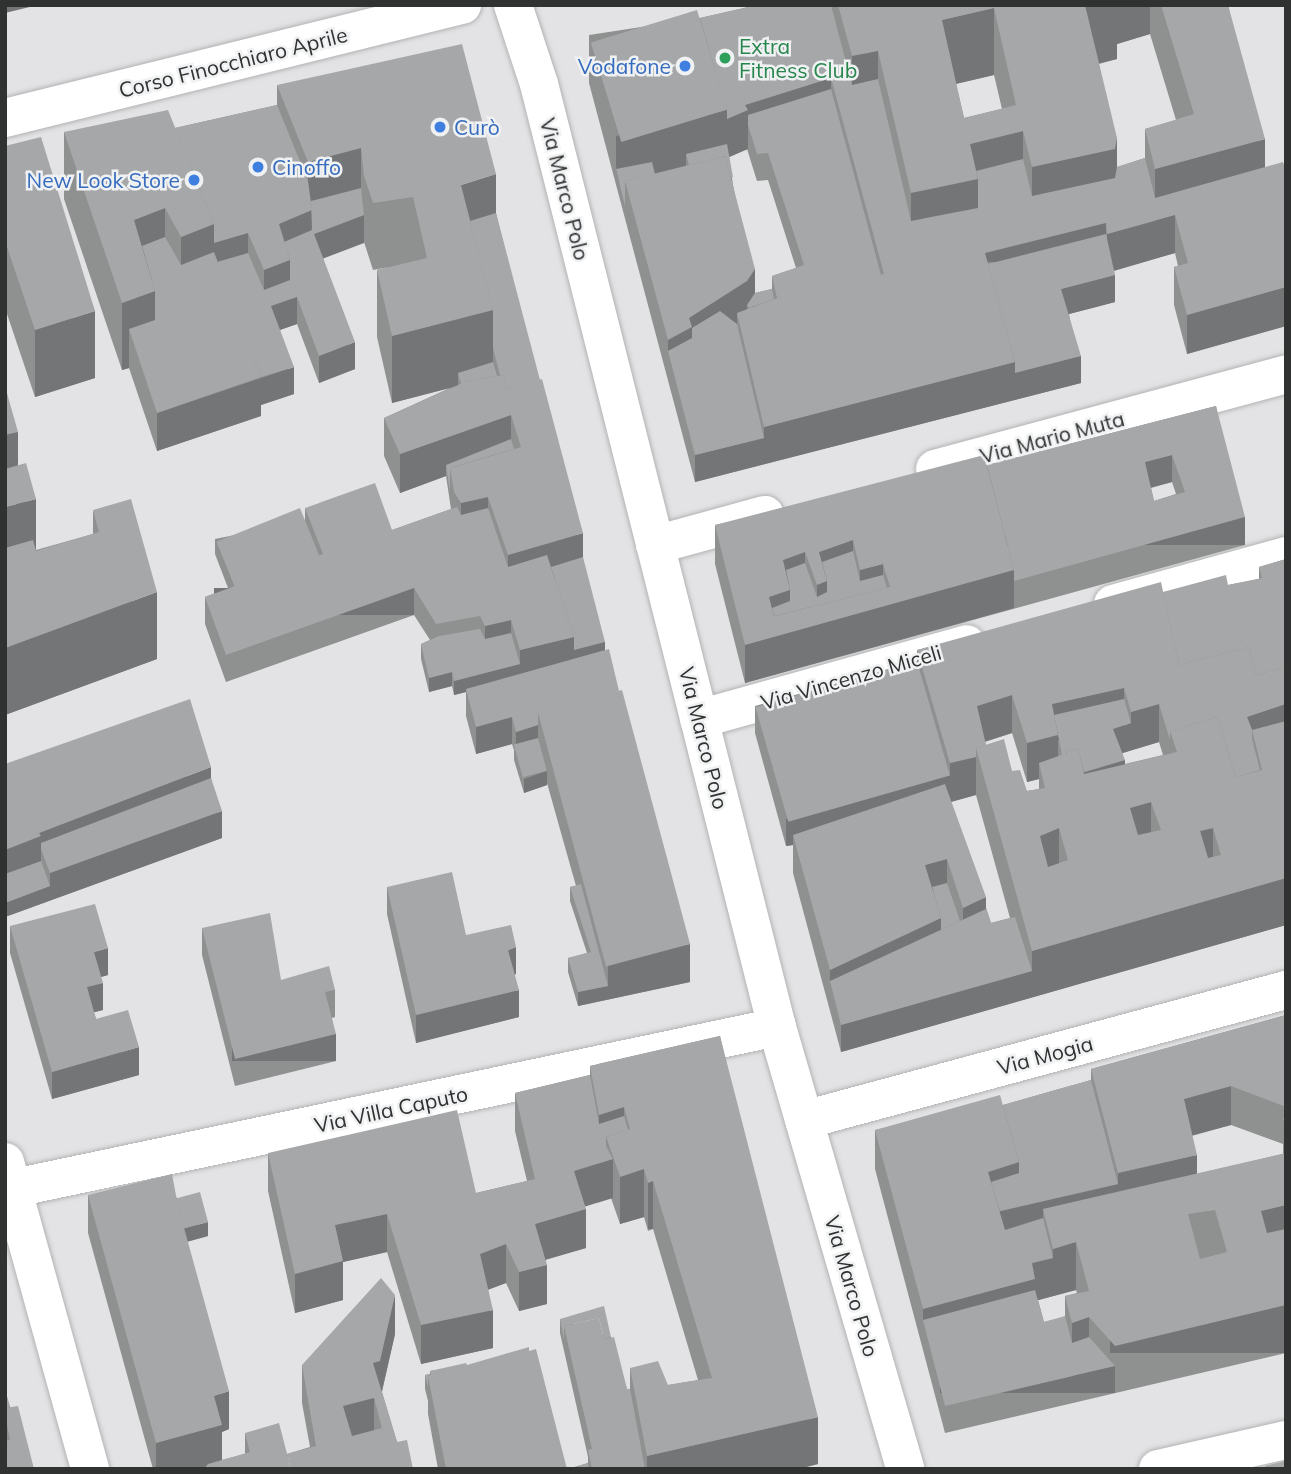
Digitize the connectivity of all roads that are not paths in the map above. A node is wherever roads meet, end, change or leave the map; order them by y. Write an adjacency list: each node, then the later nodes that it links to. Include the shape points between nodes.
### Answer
1 (462, 5): 3 (street, Corso Finocchiaro Aprile)
2 (513, 5): 7 (street, Via Marco Polo, via 539,84)
3 (5, 118)
4 (1286, 374): 5 (street, Via Mario Muta)
5 (897, 479)
6 (803, 505): 7 (street)
7 (656, 544): 11 (street, Via Marco Polo)
8 (1286, 556): 9 (street)
9 (1086, 611)
10 (1006, 634): 11 (street, Via Vincenzo Miceli)
11 (699, 719): 13 (street, Via Marco Polo)
12 (1286, 990): 14 (street, Via Mogia)
13 (777, 1027): 14 (street, Via Marco Polo); 15 (street, Via Villa Caputo)
14 (804, 1120): 18 (street, Via Marco Polo)
15 (8, 1180): 17 (street)
16 (1286, 1440): 19 (street)
17 (90, 1469)
18 (905, 1469)
19 (1158, 1469)

